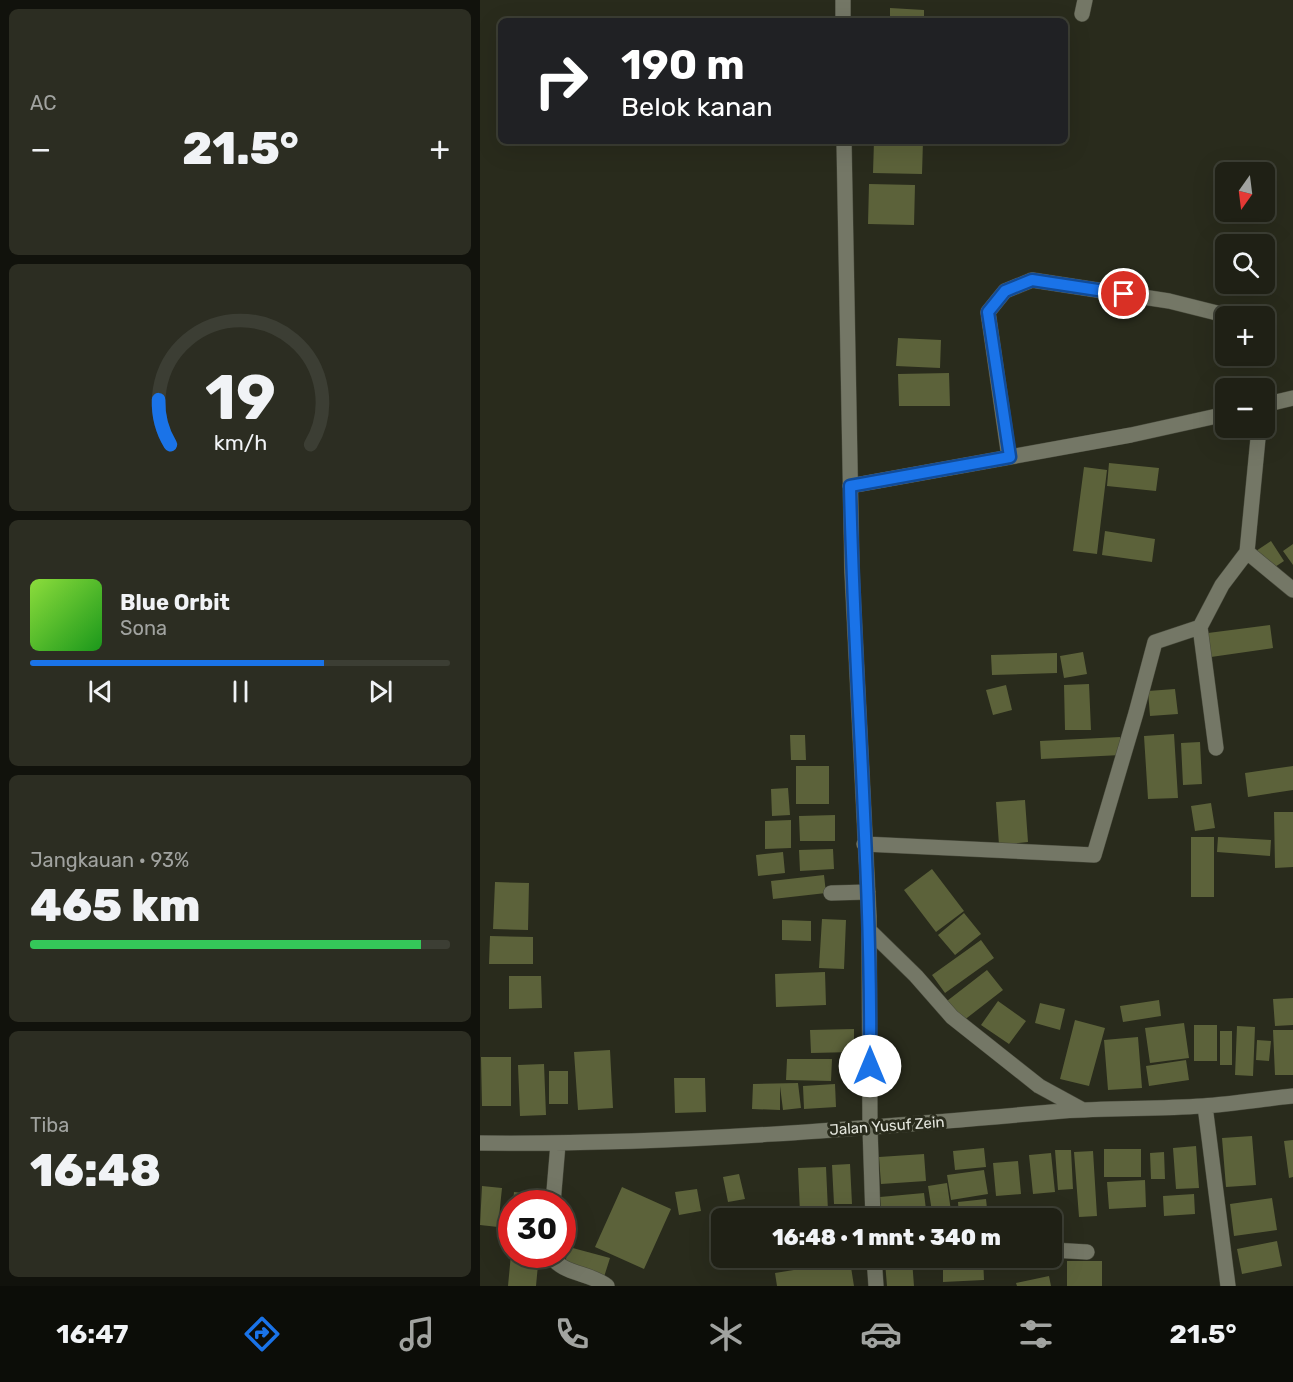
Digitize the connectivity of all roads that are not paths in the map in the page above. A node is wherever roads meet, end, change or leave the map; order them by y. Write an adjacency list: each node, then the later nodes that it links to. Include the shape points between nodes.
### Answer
1 (843, 0): 2 (street)
2 (843, 18)
3 (844, 144): 10 (street)
4 (1215, 312): 9 (street, via 1169,301 1032,280 1005,291 988,312)
5 (1293, 398): 6 (street)
6 (1275, 402)
7 (1215, 416): 9 (street)
8 (1258, 438): 11 (street)
9 (1010, 457): 10 (street)
10 (850, 486): 15 (street)
11 (1247, 552): 12 (street); 13 (street, via 1222,585)
12 (1293, 590)
13 (1200, 627): 14 (street); 15 (street, via 1155,642 1094,855)
14 (1216, 748)
15 (864, 844): 16 (street)
16 (868, 892): 17 (street); 18 (street)
17 (831, 893)
18 (870, 931): 21 (street, via 952,1017 1039,1086); 22 (street)
19 (1293, 1096): 20 (street, Jalan Yusuf Zein)
20 (1205, 1106): 21 (street, Jalan Yusuf Zein); 33 (street)
21 (1083, 1110): 22 (street, Jalan Yusuf Zein)
22 (870, 1128): 24 (street, Jalan Yusuf Zein); 26 (street)
23 (480, 1143): 24 (street, Jalan Yusuf Zein)
24 (558, 1143): 25 (street)
25 (554, 1190)
26 (873, 1208)
27 (1062, 1251): 28 (street)
28 (1087, 1252)
29 (564, 1268): 31 (street)
30 (875, 1268): 32 (street)
31 (607, 1286)
32 (876, 1286)
33 (1228, 1286)

